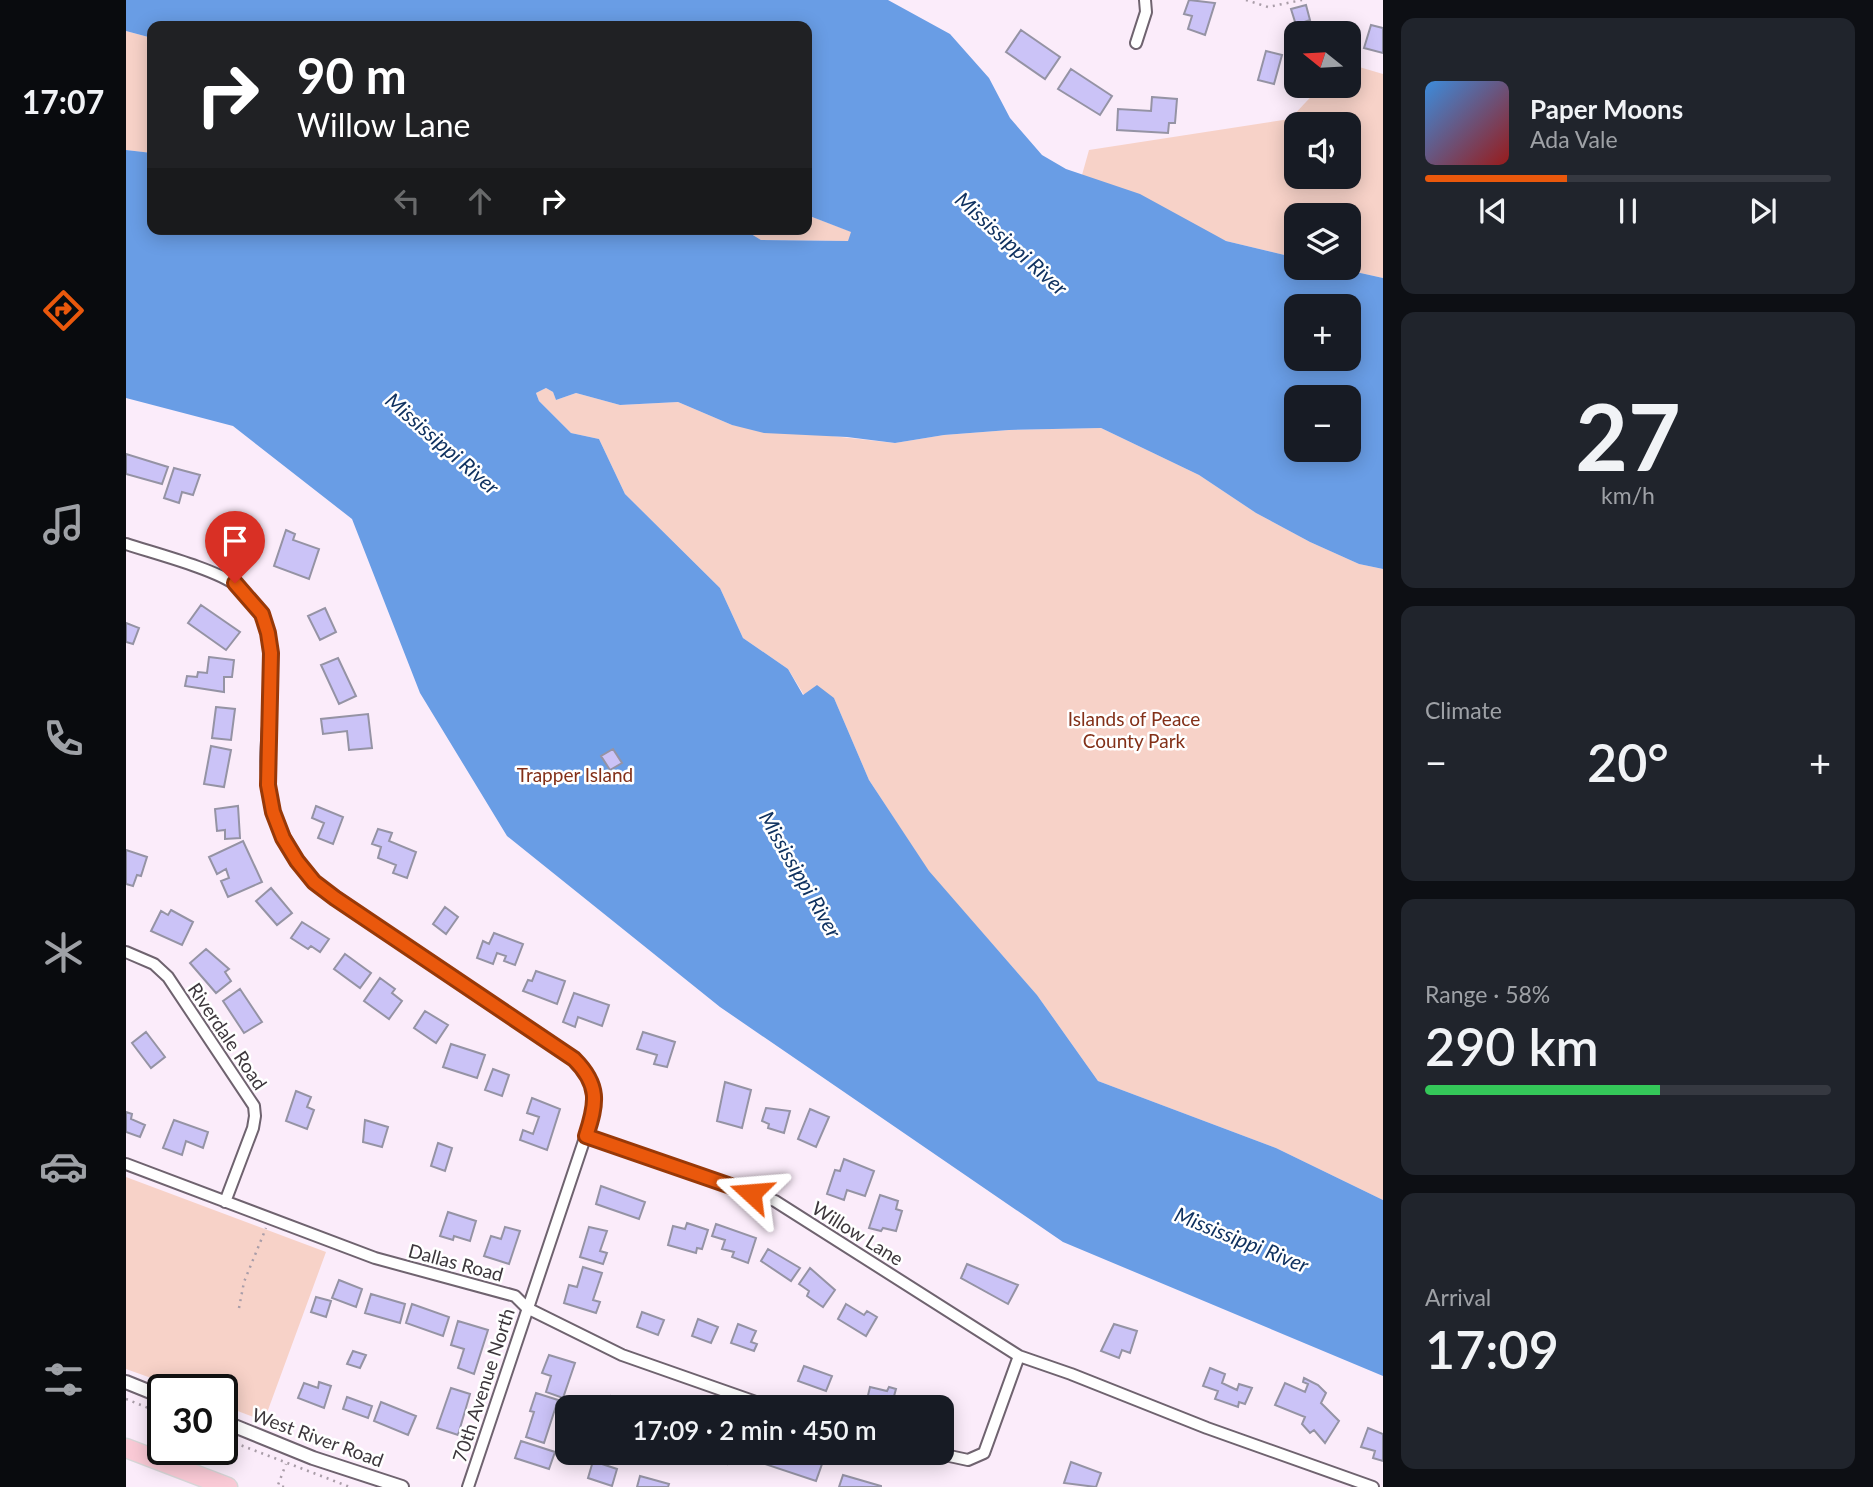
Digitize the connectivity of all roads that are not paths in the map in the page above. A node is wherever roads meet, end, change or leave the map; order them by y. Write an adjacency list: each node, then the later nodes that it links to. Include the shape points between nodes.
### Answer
1 (1145, 0): 2 (street)
2 (1136, 43)
3 (126, 544): 5 (street, via 235,583 250,597 262,614 271,653 268,785 273,812 297,861 335,898 586,1070 593,1084 593,1114)
4 (126, 953): 7 (street, Riverdale Road, via 154,964 168,977 254,1106 253,1128)
5 (586, 1136): 8 (street, 70th Avenue North); 9 (street, Willow Lane, via 775,1201)
6 (126, 1164): 7 (street, Dallas Road)
7 (225, 1202): 8 (street, Dallas Road, via 375,1258 515,1296)
8 (527, 1308): 12 (street, Dallas Road, via 622,1355); 18 (street, 70th Avenue North)
9 (1019, 1356): 15 (street, via 984,1453 968,1460); 19 (street, Willow Lane)
10 (126, 1382): 11 (street)
11 (147, 1391)
12 (736, 1395)
13 (238, 1428): 17 (street, West River Road)
14 (126, 1448): 16 (highway)
15 (954, 1457)
16 (228, 1487)
17 (402, 1487)
18 (468, 1487)
19 (1373, 1487)

